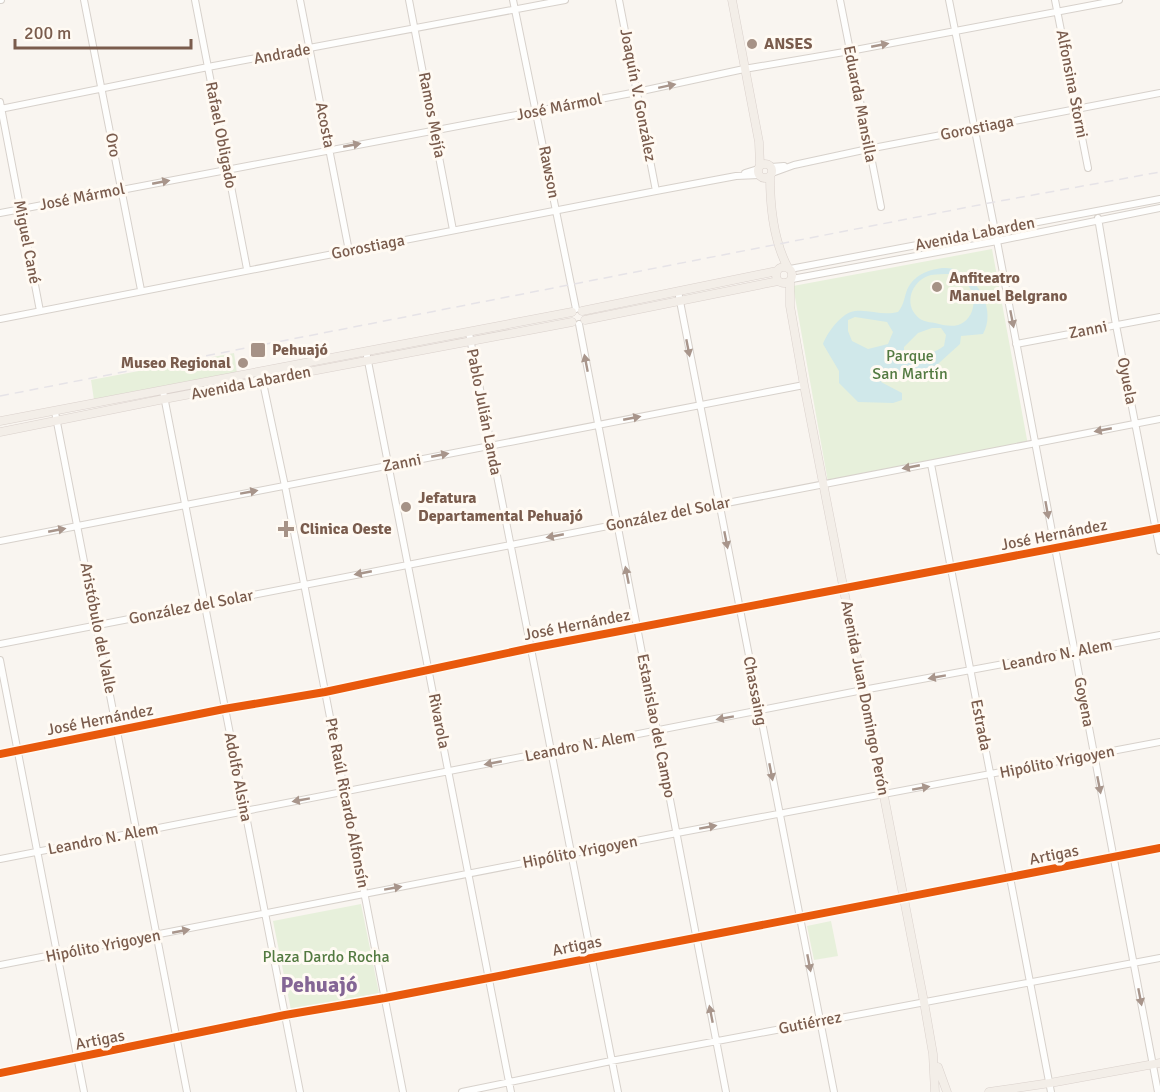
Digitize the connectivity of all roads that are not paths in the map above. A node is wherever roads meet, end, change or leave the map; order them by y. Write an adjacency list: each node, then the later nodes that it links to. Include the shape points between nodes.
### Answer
1 (84, 0): 21 (street, Oro)
2 (195, 0): 19 (street, Rafael Obligado)
3 (300, 0): 17 (street, Acosta)
4 (409, 0): 15 (street, Ramos Mejía)
5 (513, 0): 13 (street, Rawson)
6 (565, 0): 13 (street, Andrade)
7 (619, 0): 22 (street, Joaquín V. González)
8 (732, 0): 20 (main road)
9 (840, 0): 18 (street, Eduarda Mansilla)
10 (950, 0): 16 (street, Goyena)
11 (1055, 0): 14 (street, Alfonsina Storni)
12 (1119, 0): 14 (street, José Mármol)
13 (515, 10): 15 (street, Andrade); 26 (street, Rawson)
14 (1057, 12): 16 (street, José Mármol); 25 (street, Alfonsina Storni)
15 (415, 28): 17 (street, Andrade); 28 (street, Ramos Mejía)
16 (956, 31): 18 (street, José Mármol, one-way to 16); 27 (street, Goyena)
17 (310, 49): 19 (street, Andrade); 30 (street, Acosta)
18 (850, 51): 20 (street, José Mármol); 29 (street, Eduarda Mansilla)
19 (208, 67): 21 (street, Andrade); 32 (street, Rafael Obligado)
20 (744, 69): 22 (street, José Mármol, one-way to 20); 33 (main road)
21 (102, 89): 24 (street, Andrade); 34 (street, Oro)
22 (637, 92): 26 (street, José Mármol); 35 (street, Joaquín V. González)
23 (1160, 93): 25 (street, Gorostiaga)
24 (0, 107): 39 (street, Miguel Cané)
25 (1077, 109): 27 (street, Gorostiaga); 31 (street, Alfonsina Storni)
26 (537, 111): 28 (street, José Mármol); 40 (street, Rawson)
27 (975, 129): 29 (street, Gorostiaga); 45 (street, Goyena)
28 (435, 130): 30 (street, José Mármol, one-way to 28); 44 (street, Ramos Mejía)
29 (868, 149): 33 (street, Gorostiaga); 37 (street, Eduarda Mansilla)
30 (329, 150): 32 (street, José Mármol); 47 (street, Acosta)
31 (1088, 168)
32 (227, 169): 34 (street, José Mármol, one-way to 32); 50 (street, Rafael Obligado)
33 (765, 171): 35 (street, Gorostiaga); 48 (main road)
34 (121, 190): 39 (street, José Mármol); 54 (street, Oro)
35 (656, 191): 40 (street, Gorostiaga)
36 (1160, 199): 41 (street, Avenida Labarden)
37 (881, 207)
38 (1160, 208): 43 (street, Avenida Labarden)
39 (21, 209): 42 (street, José Mármol); 58 (street, Miguel Cané)
40 (556, 210): 44 (street, Gorostiaga); 59 (street, Rawson)
41 (1097, 211): 43 (street, Oyuela); 45 (street, Avenida Labarden)
42 (0, 213)
43 (1099, 220): 46 (street, Avenida Labarden); 63 (street, Oyuela)
44 (453, 230): 47 (street, Gorostiaga)
45 (995, 230): 46 (street, Goyena); 49 (street, Avenida Labarden)
46 (997, 241): 52 (street, Avenida Labarden); 65 (street, Goyena, one-way to 65)
47 (349, 251): 50 (street, Gorostiaga)
48 (779, 252): 49 (main road); 51 (main road)
49 (789, 268): 51 (main road); 52 (main road)
50 (247, 269): 54 (street, Gorostiaga)
51 (777, 270): 53 (main road); 55 (main road, Avenida Labarden)
52 (791, 280): 53 (main road); 57 (main road, Avenida Juan Domingo Perón)
53 (779, 282): 56 (main road, Avenida Labarden); 57 (main road, Avenida Juan Domingo Perón)
54 (141, 290): 58 (street, Gorostiaga)
55 (678, 291): 56 (street, Chassaing); 59 (main road, Avenida Labarden)
56 (679, 300): 62 (main road, Avenida Labarden); 71 (street, Chassaing, one-way to 71)
57 (790, 306): 69 (main road, Avenida Juan Domingo Perón)
58 (40, 311): 61 (street, Gorostiaga)
59 (577, 311): 62 (main road, via 585,315); 62 (main road, via 570,317); 64 (main road, Avenida Labarden)
60 (1160, 317): 63 (street, Zanni)
61 (0, 319)
62 (579, 322): 64 (main road, Avenida Labarden); 76 (street, Estanislao del Campo, one-way to 62)
63 (1116, 325): 65 (street, Zanni); 77 (street, Oyuela)
64 (470, 337): 66 (main road, Avenida Labarden); 80 (street, Pablo Julián Landa)
65 (1016, 344): 79 (street, Goyena)
66 (367, 356): 67 (main road, Avenida Labarden); 68 (main road, Avenida Labarden); 82 (street, Rivarola)
67 (261, 372): 68 (street, Pte Raúl Ricardo Alfonsín); 70 (main road, Avenida Labarden)
68 (263, 381): 70 (main road, Avenida Labarden); 84 (street, Pte Raúl Ricardo Alfonsín)
69 (804, 385): 71 (street, Zanni); 83 (main road, Avenida Juan Domingo Perón)
70 (163, 395): 72 (main road, Avenida Labarden); 75 (main road, Avenida Labarden); 85 (street, Adolfo Alsina)
71 (699, 405): 76 (street, Zanni, one-way to 71); 86 (street, Chassaing)
72 (55, 412): 74 (main road, Avenida Labarden); 75 (street, Aristóbulo del Valle)
73 (1160, 419): 77 (street, González del Solar)
74 (0, 421)
75 (57, 421): 78 (main road, Avenida Labarden); 88 (street, Aristóbulo del Valle)
76 (598, 424): 80 (street, Zanni); 87 (street, Estanislao del Campo)
77 (1136, 424): 79 (street, González del Solar, one-way to 79); 89 (street, Oyuela)
78 (0, 432)
79 (1035, 443): 81 (street, González del Solar); 92 (street, Goyena, one-way to 92)
80 (491, 445): 82 (street, Zanni, one-way to 80); 91 (street, Pablo Julián Landa)
81 (931, 464): 83 (street, González del Solar, one-way to 83); 95 (street, Estrada)
82 (390, 465): 84 (street, Zanni); 94 (street, Rivarola)
83 (823, 484): 86 (street, González del Solar); 97 (main road, Avenida Juan Domingo Perón)
84 (285, 486): 85 (street, Zanni, one-way to 84); 96 (street, Pte Raúl Ricardo Alfonsín)
85 (184, 504): 88 (street, Zanni); 98 (street, Adolfo Alsina)
86 (719, 505): 87 (street, González del Solar); 99 (street, Chassaing, one-way to 99)
87 (618, 524): 91 (street, González del Solar, one-way to 91); 101 (street, Estanislao del Campo, one-way to 87)
88 (78, 526): 90 (street, Zanni, one-way to 88); 100 (street, Aristóbulo del Valle)
89 (1158, 529): 92 (street, José Hernández); 93 (street, Oyuela)
90 (0, 541)
91 (510, 545): 94 (street, González del Solar); 104 (street, Pablo Julián Landa)
92 (1054, 549): 95 (street, José Hernández); 105 (street, Goyena)
93 (1160, 551)
94 (409, 565): 96 (street, González del Solar, one-way to 96); 107 (street, Rivarola)
95 (951, 568): 97 (street, José Hernández); 108 (street, Estrada)
96 (304, 585): 98 (street, González del Solar); 110 (street, Pte Raúl Ricardo Alfonsín)
97 (845, 588): 99 (street, José Hernández); 109 (main road, Avenida Juan Domingo Perón)
98 (204, 604): 100 (street, González del Solar); 111 (street, Adolfo Alsina)
99 (739, 609): 101 (street, José Hernández); 112 (street, Chassaing)
100 (97, 625): 103 (street, González del Solar); 114 (street, Aristóbulo del Valle)
101 (637, 627): 104 (street, José Hernández); 113 (street, Estanislao del Campo)
102 (1160, 635): 105 (street, Leandro N. Alem)
103 (0, 644)
104 (531, 648): 107 (street, José Hernández); 117 (street, Pablo Julián Landa)
105 (1074, 651): 108 (street, Leandro N. Alem); 119 (street, Goyena)
106 (0, 660): 116 (street)
107 (429, 670): 110 (street, José Hernández); 120 (street, Rivarola)
108 (971, 672): 109 (street, Leandro N. Alem, one-way to 109); 121 (street, Estrada)
109 (863, 690): 112 (street, Leandro N. Alem); 123 (main road, Avenida Juan Domingo Perón)
110 (325, 692): 111 (street, José Hernández); 122 (street, Pte Raúl Ricardo Alfonsín)
111 (224, 709): 114 (street, José Hernández); 124 (street, Adolfo Alsina)
112 (759, 711): 113 (street, Leandro N. Alem, one-way to 113); 125 (street, Chassaing, one-way to 125)
113 (657, 730): 117 (street, Leandro N. Alem); 127 (street, Estanislao del Campo)
114 (117, 731): 116 (street, José Hernández); 126 (street, Aristóbulo del Valle)
115 (1160, 742): 119 (street, Hipólito Yrigoyen)
116 (18, 750): 118 (street, José Hernández); 129 (street)
117 (551, 752): 120 (street, Leandro N. Alem, one-way to 120); 130 (street, Pablo Julián Landa)
118 (0, 754)
119 (1094, 755): 121 (street, Hipólito Yrigoyen); 131 (street, Goyena, one-way to 131)
120 (449, 772): 122 (street, Leandro N. Alem); 133 (street, Rivarola)
121 (990, 775): 123 (street, Hipólito Yrigoyen, one-way to 121); 134 (street, Estrada)
122 (345, 792): 124 (street, Leandro N. Alem, one-way to 124); 135 (street, Pte Raúl Ricardo Alfonsín)
123 (884, 794): 125 (street, Hipólito Yrigoyen); 136 (main road, Avenida Juan Domingo Perón)
124 (244, 810): 126 (street, Leandro N. Alem); 137 (street, Adolfo Alsina)
125 (780, 814): 127 (street, Hipólito Yrigoyen, one-way to 125); 138 (street, Chassaing)
126 (137, 832): 129 (street, Leandro N. Alem); 139 (street, Aristóbulo del Valle)
127 (677, 833): 130 (street, Hipólito Yrigoyen); 140 (street, Estanislao del Campo)
128 (1160, 848): 131 (street, Artigas)
129 (38, 852): 132 (street, Leandro N. Alem); 141 (street)
130 (571, 854): 133 (street, Hipólito Yrigoyen); 142 (street, Pablo Julián Landa)
131 (1113, 857): 134 (street, Artigas); 144 (street, Goyena)
132 (0, 859)
133 (469, 874): 135 (street, Hipólito Yrigoyen, one-way to 133); 146 (street, Rivarola)
134 (1010, 877): 136 (street, Artigas); 147 (street, Estrada)
135 (364, 894): 137 (street, Hipólito Yrigoyen); 148 (street, Pte Raúl Ricardo Alfonsín)
136 (904, 897): 138 (street, Artigas); 149 (main road, Avenida Juan Domingo Perón)
137 (265, 915): 139 (street, Hipólito Yrigoyen, one-way to 137); 150 (street, Adolfo Alsina)
138 (800, 917): 140 (street, Artigas); 151 (street, Chassaing, one-way to 151)
139 (157, 935): 141 (street, Hipólito Yrigoyen); 152 (street, Aristóbulo del Valle)
140 (697, 937): 142 (street, Artigas); 153 (street, Estanislao del Campo, one-way to 140)
141 (57, 955): 145 (street, Hipólito Yrigoyen); 155 (street)
142 (591, 957): 146 (street, Artigas); 156 (street, Pablo Julián Landa)
143 (1160, 958): 144 (street, Gutiérrez)
144 (1134, 963): 147 (street, Gutiérrez); 157 (street, Goyena, one-way to 157)
145 (0, 965)
146 (489, 977): 148 (street, Artigas); 159 (street, Rivarola)
147 (1030, 982): 149 (street, Gutiérrez); 160 (street, Estrada)
148 (385, 998): 150 (street, Artigas); 164 (street, Pte Raúl Ricardo Alfonsín)
149 (924, 1002): 151 (street, Gutiérrez); 154 (main road, Avenida Juan Domingo Perón)
150 (285, 1015): 152 (street, Artigas); 163 (street, Adolfo Alsina)
151 (820, 1021): 153 (street, Gutiérrez); 169 (street, Chassaing)
152 (177, 1039): 155 (street, Artigas); 162 (street, Aristóbulo del Valle)
153 (717, 1042): 156 (street, Gutiérrez); 168 (street, Estanislao del Campo)
154 (933, 1054): 170 (main road, Avenida Juan Domingo Perón); 171 (main road, Avenida Juan Domingo Perón)
155 (78, 1059): 158 (street, Artigas); 161 (street)
156 (611, 1061): 159 (street, Gutiérrez); 167 (street, Pablo Julián Landa)
157 (1156, 1064): 160 (main road); 173 (street, Goyena)
158 (0, 1073)
159 (509, 1082): 165 (street, Gutiérrez); 166 (street, Rivarola)
160 (1050, 1088): 172 (main road)
161 (84, 1092)
162 (187, 1092)
163 (300, 1092)
164 (403, 1092)
165 (462, 1092)
166 (511, 1092)
167 (618, 1092)
168 (726, 1092)
169 (834, 1092)
170 (935, 1092)
171 (946, 1092)
172 (989, 1092)
173 (1158, 1092)

